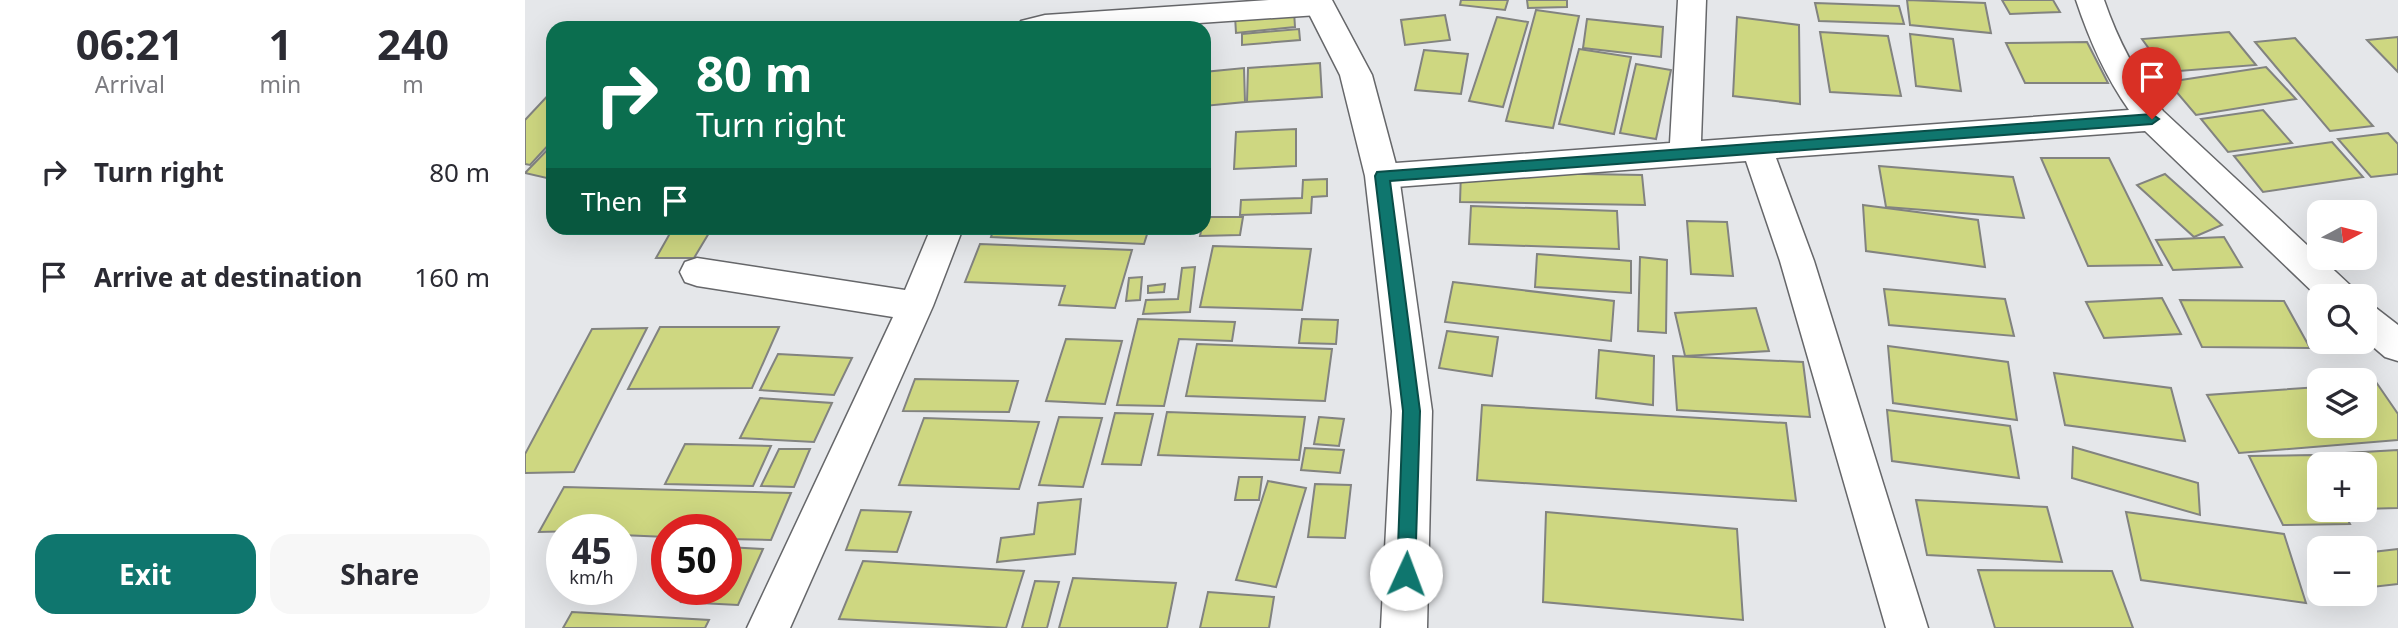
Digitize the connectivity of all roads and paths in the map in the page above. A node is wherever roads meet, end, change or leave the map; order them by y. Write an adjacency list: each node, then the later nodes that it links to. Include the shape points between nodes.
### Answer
1 (1692, 0): 7 (street)
2 (2090, 0): 5 (street, via 2126,83)
3 (1317, 3): 4 (street); 8 (main road, via 1356,75)
4 (1084, 21)
5 (2152, 119): 6 (street); 11 (street)
6 (1758, 148): 7 (street); 17 (street, via 1797,261)
7 (1685, 152): 8 (street)
8 (1382, 176): 16 (main road, via 1412,411)
9 (944, 235): 12 (street)
10 (697, 272): 12 (street)
11 (2326, 284)
12 (916, 306): 15 (street)
13 (2377, 329): 14 (street)
14 (2398, 346)
15 (768, 628)
16 (1404, 628)
17 (1907, 628)

